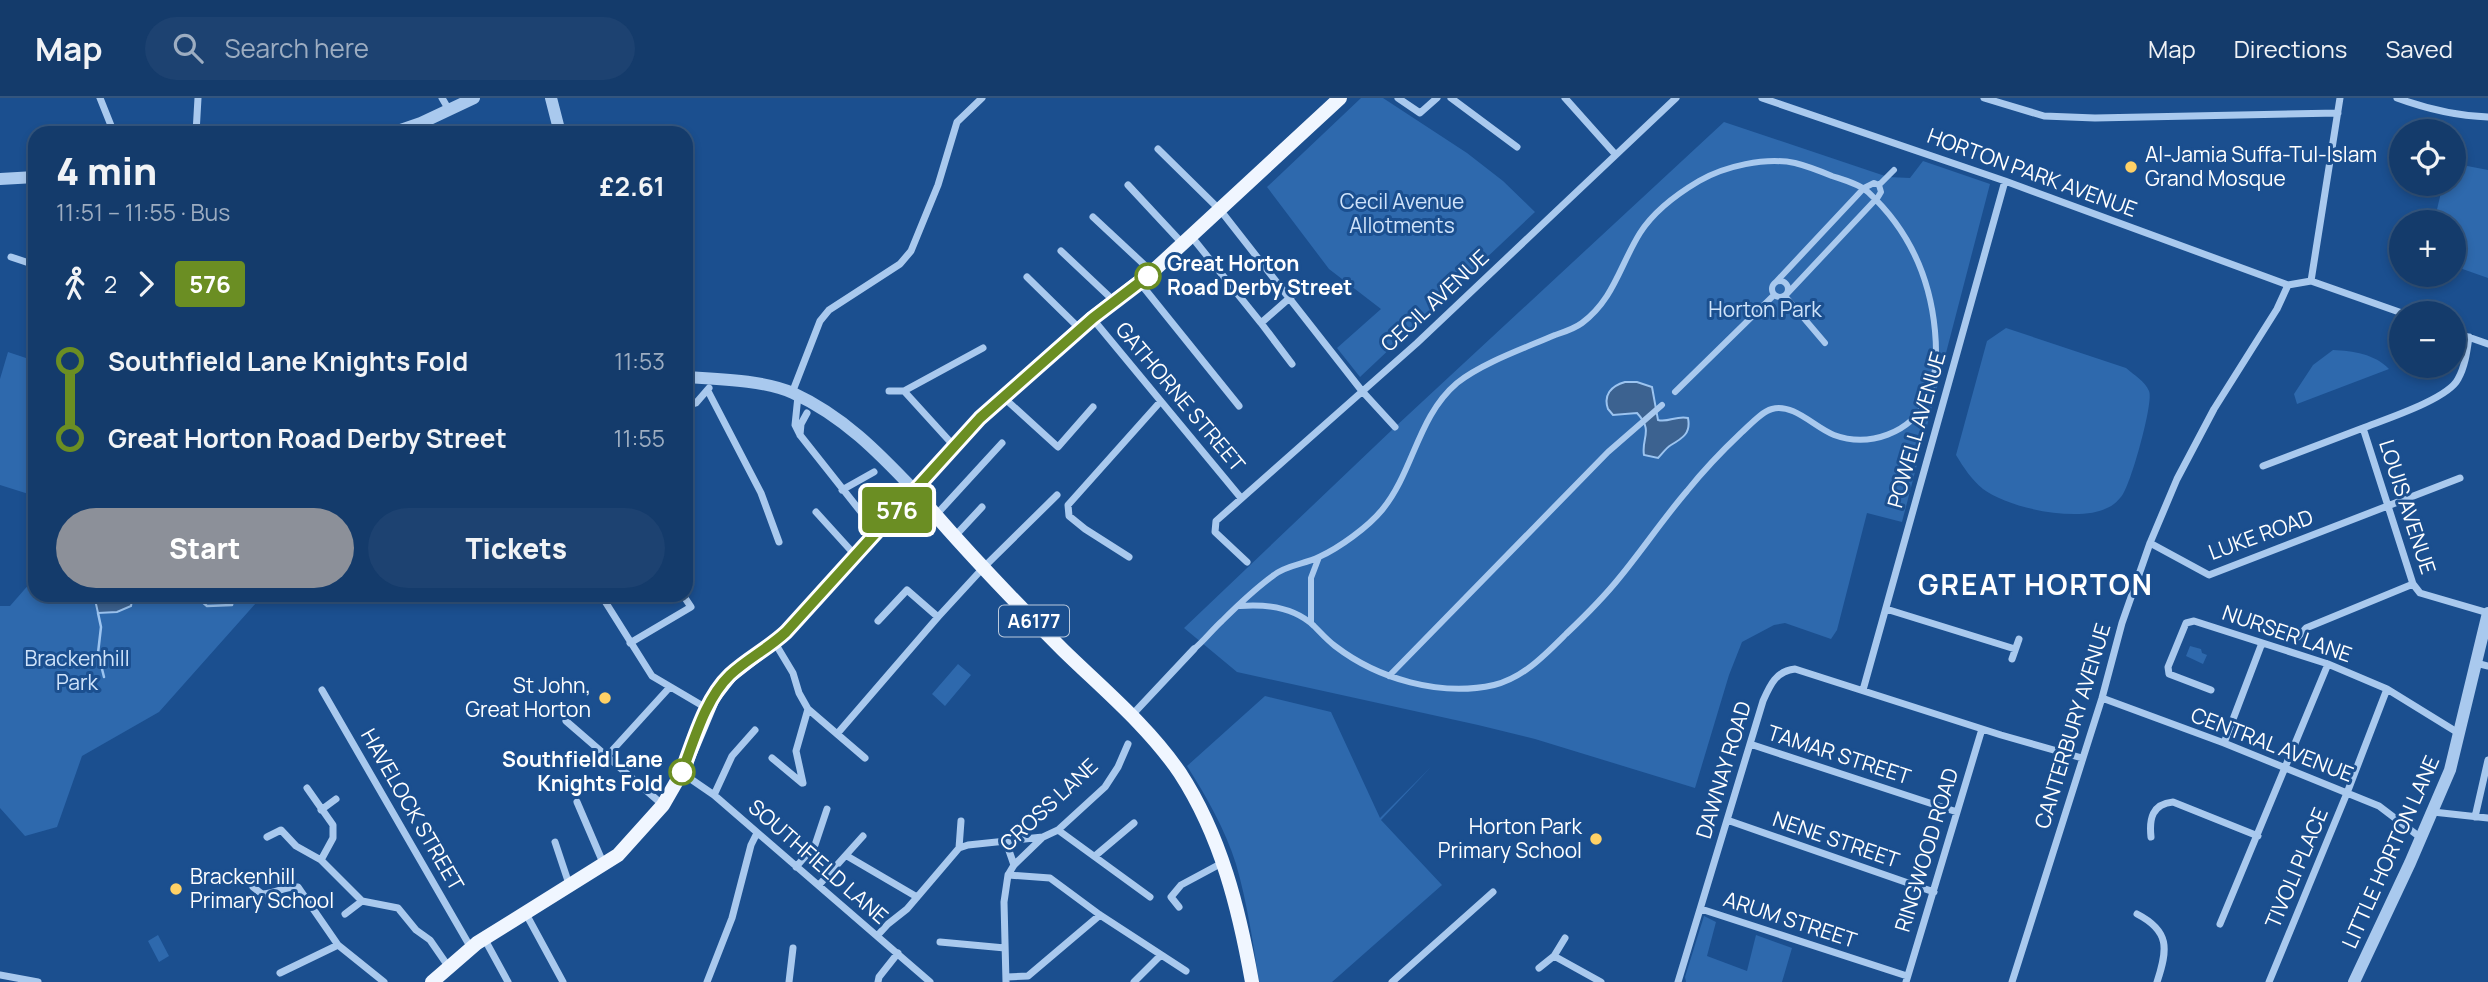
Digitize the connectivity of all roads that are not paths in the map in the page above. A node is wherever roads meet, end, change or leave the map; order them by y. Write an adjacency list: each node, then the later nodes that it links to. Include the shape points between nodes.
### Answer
1 (100, 98): 20 (street)
2 (198, 98): 21 (street)
3 (442, 98): 17 (street)
4 (474, 98): 17 (street)
5 (551, 98): 23 (street)
6 (982, 98): 72 (street, via 957,121 911,251 900,264 829,310 820,321)
7 (1398, 98): 8 (street, via 1420,113)
8 (1437, 98)
9 (1451, 98): 24 (street)
10 (1566, 98): 26 (street)
11 (1676, 98): 26 (street, CECIL AVENUE)
12 (1762, 98): 30 (street, HORTON PARK AVENUE)
13 (1984, 98): 18 (street, via 2044,116)
14 (2340, 98): 18 (street)
15 (2397, 98): 19 (street, via 2454,114)
16 (1335, 99): 35 (main road)
17 (449, 110): 22 (street)
18 (2338, 113): 47 (street)
19 (2488, 117)
20 (111, 126)
21 (196, 126)
22 (409, 126)
23 (558, 126)
24 (1517, 147)
25 (1158, 149): 35 (street)
26 (1615, 154): 70 (street, CECIL AVENUE)
27 (1894, 170): 32 (street)
28 (28, 177): 29 (street)
29 (0, 179)
30 (2005, 181): 50 (street, HORTON PARK AVENUE); 111 (street, POWELL AVENUE)
31 (1128, 185): 39 (street)
32 (1879, 185): 33 (street); 34 (street, via 1881,192)
33 (1864, 188): 34 (street); 37 (street); 104 (street, via 1791,162 1761,162 1705,177 1679,193 1642,229 1618,282 1579,325 1497,361 1461,380 1444,396 1429,416 1401,482 1383,510)
34 (1875, 200): 38 (street); 126 (street, via 1895,223 1928,285 1935,372 1929,396 1917,415 1888,436 1853,440 1833,435 1790,410 1767,410 1690,486 1586,614 1525,670 1502,683 1477,688 1423,686)
35 (1220, 211): 39 (main road); 54 (street)
36 (1093, 218): 45 (street)
37 (1834, 220): 38 (street); 41 (street)
38 (1843, 233): 44 (street)
39 (1186, 240): 45 (main road); 58 (street)
40 (1061, 251): 55 (street)
41 (1805, 251): 44 (street); 49 (street)
42 (11, 257): 43 (street)
43 (28, 263)
44 (1814, 264): 53 (street)
45 (1152, 272): 48 (main road)
46 (1027, 277): 59 (street)
47 (2311, 281): 50 (street); 56 (street)
48 (1140, 283): 55 (main road); 79 (street)
49 (1774, 283): 52 (street); 53 (street, via 1786,283)
50 (2288, 285): 101 (street, CANTERBURY AVENUE, via 2202,432)
51 (1302, 287): 54 (street)
52 (1774, 295): 53 (street); 71 (street)
53 (1785, 296): 62 (street)
54 (1288, 298): 58 (street); 70 (street)
55 (1115, 302): 57 (main road)
56 (2389, 308)
57 (1093, 318): 59 (main road); 75 (street, GATHORNE STREET)
58 (1261, 323): 65 (street)
59 (1081, 329): 73 (main road)
60 (2466, 336): 61 (street)
61 (2469, 337): 63 (street); 83 (street, LOUIS AVENUE, via 2458,380 2447,393)
62 (1825, 343)
63 (2488, 344)
64 (983, 348): 69 (street)
65 (1292, 364)
66 (693, 379): 67 (street)
67 (709, 385): 72 (street, via 756,384); 76 (street); 100 (street, via 761,493)
68 (889, 391): 69 (street)
69 (904, 391): 86 (street)
70 (1362, 391): 82 (street); 93 (street, CECIL AVENUE)
71 (1675, 392)
72 (795, 395): 84 (street, via 795,425); 91 (street, via 849,426)
73 (1003, 397): 80 (street, via 1058,447); 86 (main road)
74 (693, 402): 76 (street)
75 (1160, 402): 93 (street, GATHORNE STREET); 103 (street, via 1068,505 1069,516)
76 (696, 403): 77 (street)
77 (693, 404)
78 (1662, 405): 126 (street, via 1608,452)
79 (1239, 406)
80 (1093, 407)
81 (807, 412): 84 (street)
82 (1395, 427)
83 (2363, 428): 87 (street); 94 (street, LOUIS AVENUE)
84 (800, 435): 90 (street)
85 (1002, 443): 97 (street)
86 (954, 446): 91 (main road)
87 (2263, 466)
88 (874, 472): 90 (street)
89 (2460, 478): 94 (street, LUKE ROAD)
90 (842, 490): 98 (street)
91 (915, 491): 97 (main road, A6177); 98 (main road)
92 (1057, 495): 106 (street)
93 (1241, 498): 105 (street, CECIL AVENUE, via 1214,524 1215,532)
94 (2388, 506): 101 (street, LUKE ROAD, via 2209,575); 107 (street, LOUIS AVENUE)
95 (982, 507): 99 (street)
96 (816, 512): 102 (street)
97 (935, 515): 99 (main road, A6177)
98 (876, 531): 102 (main road)
99 (954, 536): 106 (main road, A6177)
100 (779, 542)
101 (2150, 543): 132 (street, CANTERBURY AVENUE)
102 (855, 555): 119 (main road)
103 (1129, 556)
104 (1319, 557): 110 (street, via 1277,571); 115 (street, via 1311,578)
105 (1247, 562)
106 (983, 568): 113 (street); 135 (main road, A6177)
107 (2413, 584): 112 (street, LOUIS AVENUE, via 2420,593); 116 (street, via 2306,628)
108 (605, 602): 118 (street)
109 (688, 602): 118 (street, via 691,607)
110 (1240, 606): 115 (street, via 1266,604); 121 (street)
111 (1886, 608): 122 (street); 130 (street, POWELL AVENUE)
112 (2488, 613): 125 (street, LITTLE HORTON LANE)
113 (938, 617): 114 (street, via 907,590); 139 (street)
114 (878, 621)
115 (1311, 622): 126 (street, via 1335,647)
116 (2298, 637)
117 (2019, 639): 122 (street)
118 (630, 643): 127 (street, via 652,676)
119 (775, 643): 133 (main road, via 730,676); 134 (street)
120 (2262, 643): 124 (street, NURSER LANE); 131 (street, NURSER LANE, via 2194,621 2186,623 2169,674); 141 (street)
121 (1194, 649): 135 (street)
122 (2015, 649): 123 (street)
123 (2012, 659)
124 (2328, 664): 128 (street, NURSER LANE); 149 (street)
125 (2482, 664): 140 (street, LITTLE HORTON LANE)
126 (1389, 676)
127 (669, 688): 133 (street); 144 (street)
128 (2387, 689): 140 (street, NURSER LANE); 152 (street, TIVOLI PLACE)
129 (322, 690): 206 (street, HAVELOCK STREET)
130 (1863, 690): 137 (street, DAWNAY ROAD); 143 (street, DAWNAY ROAD, via 1795,669 1784,670 1770,685)
131 (2211, 690)
132 (2102, 698): 141 (street, CENTRAL AVENUE); 147 (street, CANTERBURY AVENUE)
133 (708, 709): 150 (main road)
134 (808, 709): 139 (street); 145 (street, via 796,751 803,783)
135 (1132, 716): 180 (main road, A6177, via 1179,772)
136 (566, 721): 144 (street)
137 (1982, 729): 147 (street, DAWNAY ROAD); 159 (street, RINGWOOD ROAD)
138 (755, 730): 153 (street, via 732,756)
139 (837, 734): 146 (street)
140 (2460, 734): 160 (street, LITTLE HORTON LANE)
141 (2224, 743): 149 (street, CENTRAL AVENUE)
142 (1128, 744): 166 (street, CROSS LANE, via 1105,787)
143 (1750, 744): 159 (street, TAMAR STREET); 163 (street, DAWNAY ROAD)
144 (608, 755): 156 (street)
145 (772, 758)
146 (865, 758)
147 (2082, 758): 233 (street, CANTERBURY AVENUE)
148 (2488, 760): 161 (street)
149 (2286, 768): 152 (street, CENTRAL AVENUE); 168 (street)
150 (682, 772): 153 (street, SOUTHFIELD LANE); 156 (main road)
151 (307, 788): 158 (street)
152 (2347, 793): 173 (street, CENTRAL AVENUE, via 2379,806); 235 (street, TIVOLI PLACE)
153 (714, 796): 167 (street, SOUTHFIELD LANE)
154 (336, 799): 158 (street)
155 (577, 802): 181 (street)
156 (663, 805): 181 (main road)
157 (827, 809): 183 (street, via 815,845)
158 (321, 810): 179 (street, via 332,825 333,838)
159 (1957, 811): 189 (street, RINGWOOD ROAD)
160 (2433, 812): 161 (street); 173 (street, LITTLE HORTON LANE)
161 (2475, 817): 162 (street)
162 (2488, 818)
163 (1727, 820): 189 (street, NENE STREET); 194 (street, DAWNAY ROAD)
164 (961, 821): 176 (street)
165 (1135, 823): 178 (street)
166 (1058, 830): 172 (street, CROSS LANE); 178 (street)
167 (757, 833): 183 (street, SOUTHFIELD LANE); 224 (street)
168 (2258, 835): 171 (street, via 2173,802 2155,809); 199 (street)
169 (863, 836): 177 (street)
170 (267, 837): 179 (street, via 281,830 296,846)
171 (2151, 837)
172 (1043, 838): 175 (street); 182 (street, CROSS LANE)
173 (2421, 838): 236 (street, LITTLE HORTON LANE)
174 (555, 842): 186 (street)
175 (1006, 842): 176 (street); 182 (street)
176 (959, 848): 190 (street)
177 (847, 856): 185 (street); 190 (street)
178 (1095, 856): 191 (street)
179 (321, 860): 192 (street)
180 (1223, 862): 193 (street, via 1181,885 1171,897); 229 (main road, A6177, via 1239,912)
181 (604, 865): 186 (main road)
182 (1014, 865): 184 (street, CROSS LANE)
183 (796, 867): 185 (street, SOUTHFIELD LANE)
184 (1009, 875): 198 (street, via 1050,878); 207 (street, CROSS LANE, via 1003,902)
185 (819, 885): 200 (street, SOUTHFIELD LANE)
186 (569, 886): 195 (main road)
187 (254, 887): 204 (street, via 262,894 298,887)
188 (1493, 892): 230 (street)
189 (1934, 892): 218 (street, RINGWOOD ROAD)
190 (917, 897): 200 (street)
191 (1150, 897)
192 (362, 901): 196 (street); 211 (street, via 398,908)
193 (1179, 907)
194 (1702, 909): 218 (street, ARUM STREET); 232 (street, DAWNAY ROAD)
195 (525, 912): 201 (main road); 223 (street)
196 (345, 914)
197 (2137, 914): 234 (street, via 2154,923 2161,934 2165,949)
198 (1100, 915): 209 (street); 217 (street)
199 (2220, 924)
200 (877, 936): 208 (street, SOUTHFIELD LANE)
201 (484, 938): 206 (main road); 222 (street)
202 (1565, 938): 210 (street)
203 (940, 942): 207 (street)
204 (338, 945): 214 (street); 220 (street)
205 (793, 947): 225 (street)
206 (471, 948): 211 (main road)
207 (1005, 948): 216 (street, CROSS LANE)
208 (898, 953): 226 (street); 227 (street, SOUTHFIELD LANE)
209 (1161, 955): 213 (street); 228 (street)
210 (1554, 956): 212 (street); 231 (street)
211 (448, 966): 221 (main road)
212 (1539, 968)
213 (1186, 971)
214 (280, 973)
215 (0, 975): 219 (street)
216 (1007, 979): 217 (street)
217 (1031, 979)
218 (1907, 979)
219 (38, 982)
220 (384, 982)
221 (432, 982)
222 (508, 982)
223 (563, 982)
224 (707, 982)
225 (789, 982)
226 (878, 982)
227 (930, 982)
228 (1133, 982)
229 (1252, 982)
230 (1392, 982)
231 (1601, 982)
232 (1678, 982)
233 (2012, 982)
234 (2157, 982)
235 (2269, 982)
236 (2354, 982)

